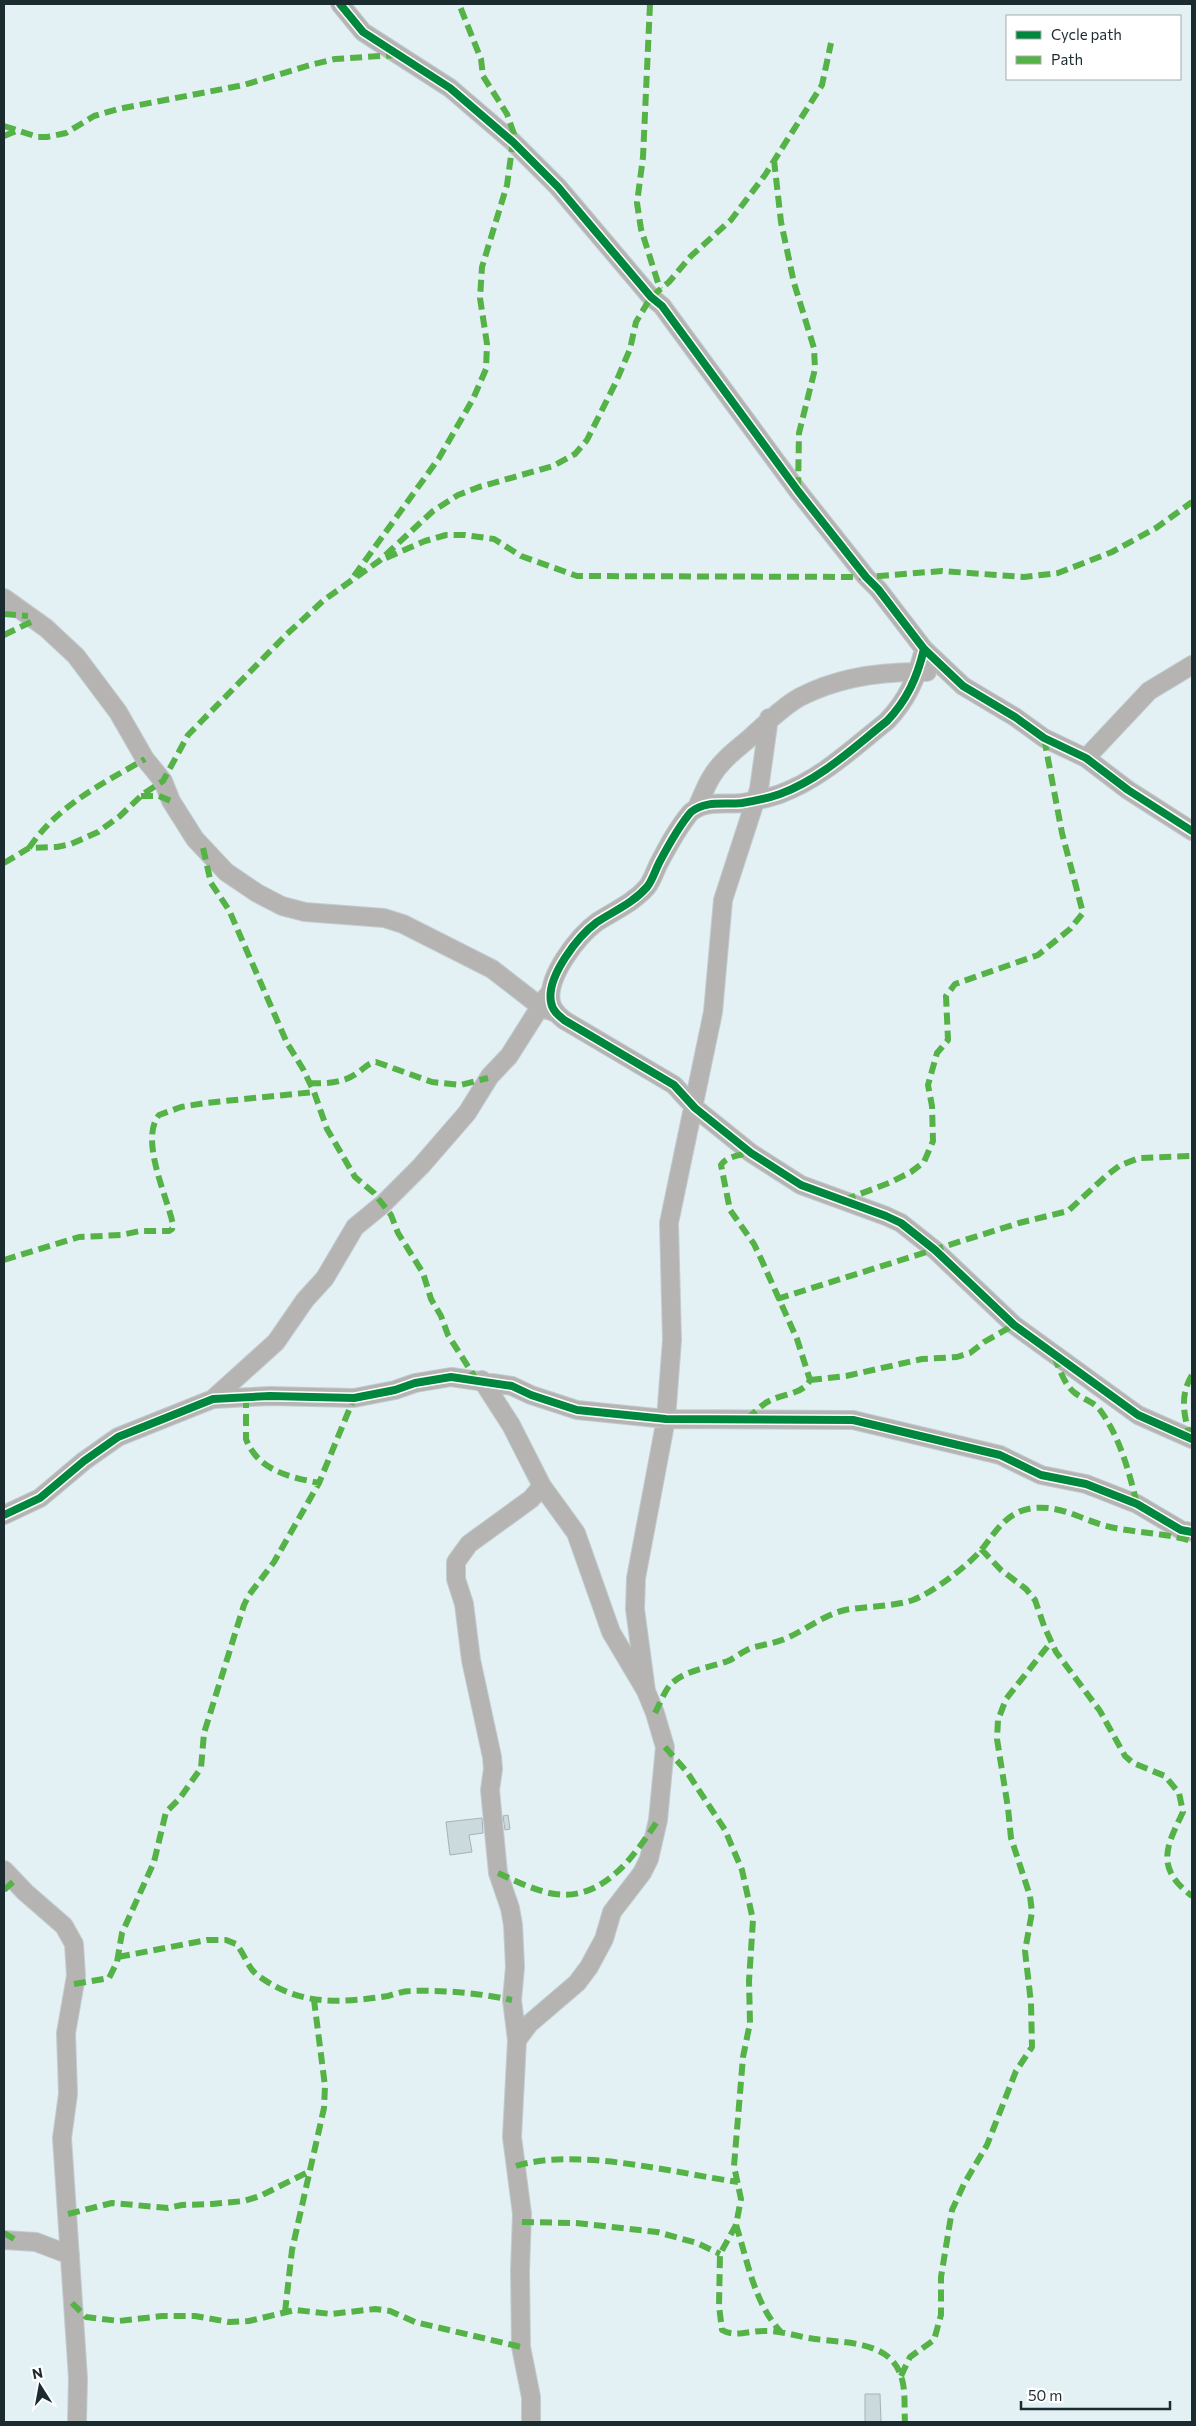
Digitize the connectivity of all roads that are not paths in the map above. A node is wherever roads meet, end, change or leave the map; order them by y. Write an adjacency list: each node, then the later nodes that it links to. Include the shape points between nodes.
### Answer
1 (340, 4): 3 (street, via 363,32 450,88 514,142 558,187 662,306 798,492)
2 (4, 598): 12 (street, via 46,628 76,656 163,781 190,831 226,872 282,906 305,912 384,918 402,924 492,969)
3 (924, 649): 5 (street); 6 (street)
4 (1192, 665): 8 (street, via 1149,691)
5 (918, 672): 6 (street, via 933,672); 7 (street, via 870,676 833,684 800,697); 9 (street, via 898,710 837,761 808,783)
6 (953, 678): 8 (street, via 1044,738)
7 (769, 718): 9 (street); 10 (street, via 712,775)
8 (1086, 758): 11 (street, via 1128,790)
9 (757, 799): 10 (street); 13 (street, via 723,900 713,1012)
10 (697, 807): 12 (street, via 684,819 648,885 637,897 596,923 570,950 552,987)
11 (1192, 830)
12 (549, 1010): 13 (street, via 674,1085); 15 (street, via 490,1076 467,1113 421,1166 355,1227 325,1278 305,1300 276,1342)
13 (695, 1108): 16 (street, via 669,1223 672,1340); 17 (street, via 751,1153 801,1185 901,1223 935,1250 1014,1325 1138,1415)
14 (482, 1380): 15 (street, via 451,1377 354,1398 270,1396); 16 (street, via 512,1386 577,1410); 18 (street, via 511,1425)
15 (213, 1399): 19 (street, via 118,1437 84,1460 40,1498)
16 (666, 1419): 20 (street, via 853,1420 1000,1455 1041,1475 1086,1484 1137,1504 1181,1530); 21 (street, via 636,1578 635,1609)
17 (1192, 1439)
18 (542, 1486): 21 (street, via 576,1533 611,1632); 23 (street, via 532,1500 469,1544 456,1562 456,1579 464,1604 471,1660 492,1757 490,1790 498,1873 513,1925 515,1967 512,2000)
19 (4, 1516)
20 (1192, 1532)
21 (646, 1691): 23 (street, via 665,1747 662,1792 649,1859 634,1885 612,1912 604,1939 589,1967 577,1983 529,2024)
22 (4, 1870): 25 (street, via 64,1926 74,1944 76,1976 66,2033 68,2094 62,2138)
23 (517, 2040): 27 (street, via 512,2137 522,2214 521,2347 531,2397)
24 (4, 2240): 25 (street, via 36,2242)
25 (70, 2254): 26 (street, via 78,2378)
26 (77, 2422)
27 (531, 2422)

